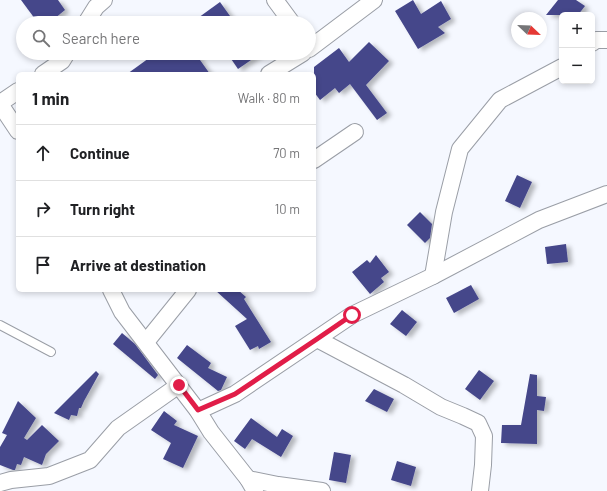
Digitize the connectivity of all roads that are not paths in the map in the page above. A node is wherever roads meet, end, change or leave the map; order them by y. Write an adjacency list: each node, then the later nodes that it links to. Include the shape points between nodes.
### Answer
1 (104, 0): 4 (street)
2 (275, 0): 5 (street)
3 (374, 0): 8 (street)
4 (90, 16)
5 (287, 16)
6 (607, 40): 7 (street)
7 (595, 41)
8 (316, 43)
9 (63, 60): 12 (street)
10 (291, 60): 13 (street)
11 (559, 69): 20 (street, via 500,100 460,149 444,212)
12 (46, 72)
13 (272, 72)
14 (16, 92): 15 (street)
15 (0, 103): 16 (street)
16 (16, 128)
17 (355, 132): 18 (street)
18 (316, 159)
19 (607, 194): 20 (street, via 539,220)
20 (433, 276): 24 (street, via 352,315)
21 (112, 292): 25 (street, via 122,312)
22 (186, 292): 25 (street)
23 (0, 325): 26 (lane)
24 (317, 339): 28 (street, via 235,394); 32 (street, via 441,407 478,423 484,436)
25 (146, 342): 27 (street)
26 (51, 352)
27 (179, 385): 28 (street); 29 (street, via 118,428 90,460 49,476)
28 (198, 410): 30 (street, via 211,432)
29 (0, 483)
30 (252, 485): 31 (street, via 278,485)
31 (322, 491)
32 (480, 491)

